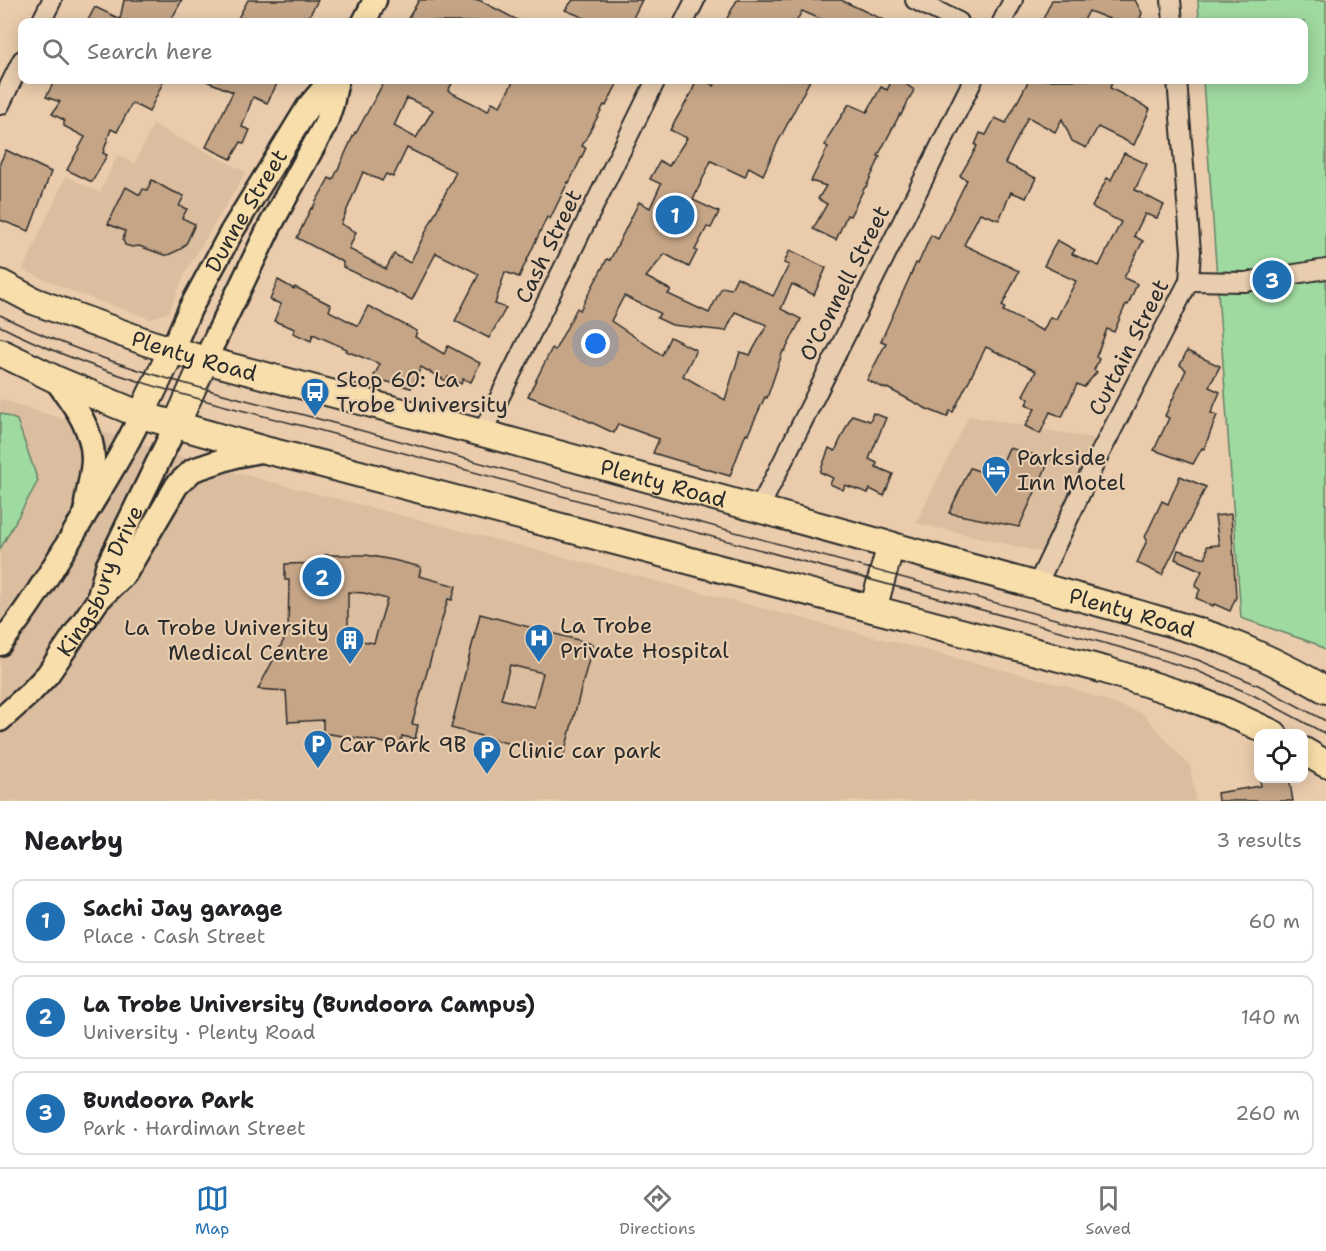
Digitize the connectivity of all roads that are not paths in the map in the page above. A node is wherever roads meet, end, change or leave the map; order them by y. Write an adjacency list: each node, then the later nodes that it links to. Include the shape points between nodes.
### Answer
1 (52, 0): 7 (street)
2 (375, 0): 8 (main road)
3 (695, 0): 9 (street)
4 (915, 0): 10 (street)
5 (1013, 0): 11 (street)
6 (1171, 0): 12 (street)
7 (43, 18)
8 (365, 18)
9 (686, 18)
10 (951, 18)
11 (1004, 18)
12 (1173, 18)
13 (18, 68): 19 (street)
14 (328, 84): 21 (main road, Dunne Street, via 308,107)
15 (336, 84): 20 (main road, Dunne Street, via 325,125)
16 (654, 84): 33 (street, Cash Street)
17 (971, 84): 35 (street, O'Connell Street)
18 (1178, 84): 24 (street, Curtain Street, via 1191,252)
19 (0, 105)
20 (293, 185): 21 (main road); 22 (main road, Dunne Street)
21 (254, 195): 26 (main road, Dunne Street)
22 (270, 226): 26 (main road, via 242,246 207,302 201,304); 29 (main road, Dunne Street)
23 (1326, 270): 24 (street, via 1245,282)
24 (1189, 281): 38 (street, Curtain Street)
25 (0, 283): 27 (highway, Plenty Road, via 41,304)
26 (196, 298): 27 (main road, Dunne Street)
27 (172, 350): 29 (highway, Plenty Road); 31 (highway)
28 (0, 352): 30 (highway)
29 (205, 360): 32 (highway); 33 (highway, Plenty Road)
30 (55, 379): 31 (highway); 36 (main road, via 73,403 91,443 93,459)
31 (141, 415): 32 (highway); 36 (main road, Kingsbury Drive)
32 (176, 424): 34 (highway); 39 (main road, Kingsbury Drive, via 106,567)
33 (482, 433): 35 (highway, Plenty Road)
34 (265, 450): 39 (main road, via 193,470 177,485 125,574); 40 (highway)
35 (759, 509): 37 (highway, Plenty Road)
36 (84, 515): 41 (main road, Kingsbury Drive, via 32,602)
37 (891, 545): 38 (highway, Plenty Road); 40 (highway)
38 (1037, 585): 42 (highway, Plenty Road, via 1218,638)
39 (98, 600): 43 (main road, Kingsbury Drive, via 48,674)
40 (873, 609): 44 (highway, via 1105,670 1189,696)
41 (0, 644)
42 (1326, 690)
43 (0, 720)
44 (1263, 729)
45 (1308, 753): 46 (highway)
46 (1326, 764)

